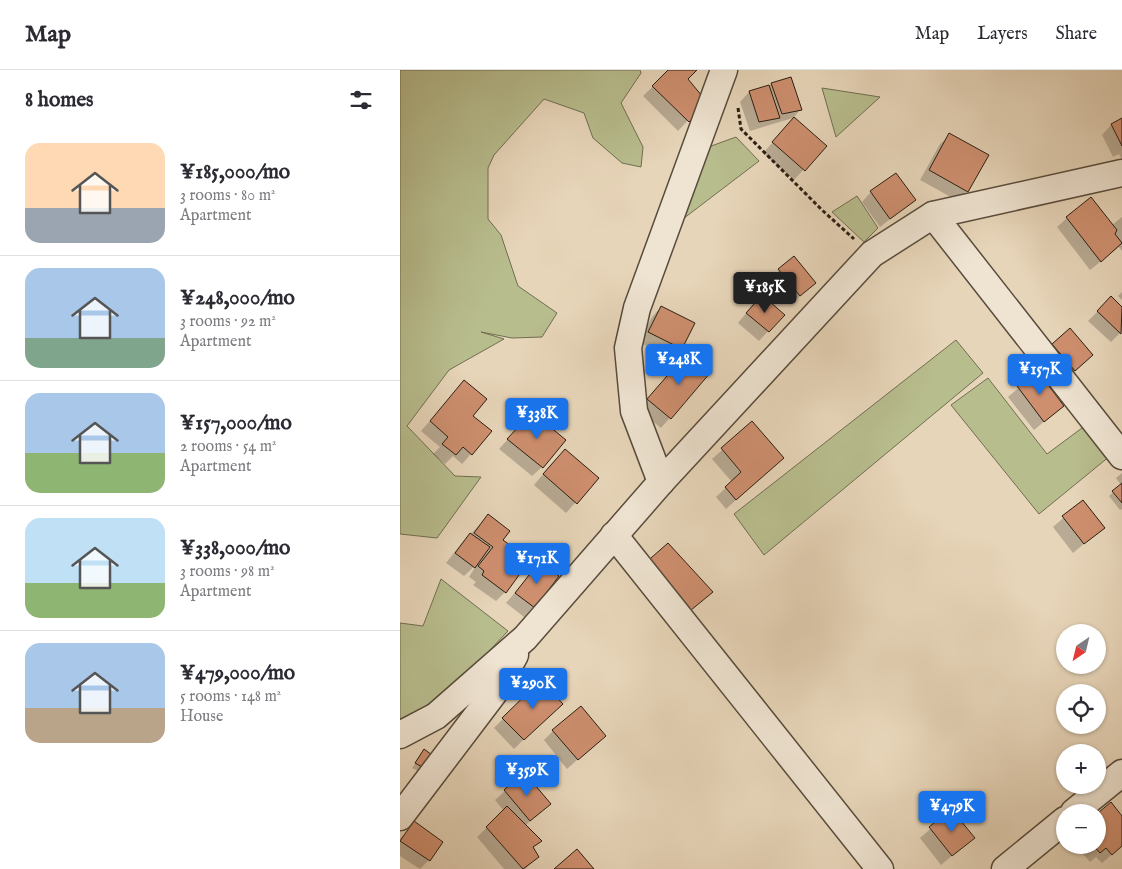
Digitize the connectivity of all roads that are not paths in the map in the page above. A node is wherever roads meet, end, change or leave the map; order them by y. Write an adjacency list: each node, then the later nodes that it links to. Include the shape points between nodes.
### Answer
1 (724, 70): 5 (street, via 637,308 628,348 634,411)
2 (1122, 174): 3 (street)
3 (933, 215): 4 (street); 5 (street, via 872,254)
4 (1122, 456)
5 (660, 482): 6 (street)
6 (614, 535): 7 (street); 13 (street)
7 (525, 638): 8 (street, via 436,716); 11 (street, via 494,693)
8 (400, 735)
9 (1122, 773): 10 (street)
10 (1084, 804)
11 (400, 817)
12 (1056, 827): 14 (street)
13 (880, 869)
14 (1005, 869)

